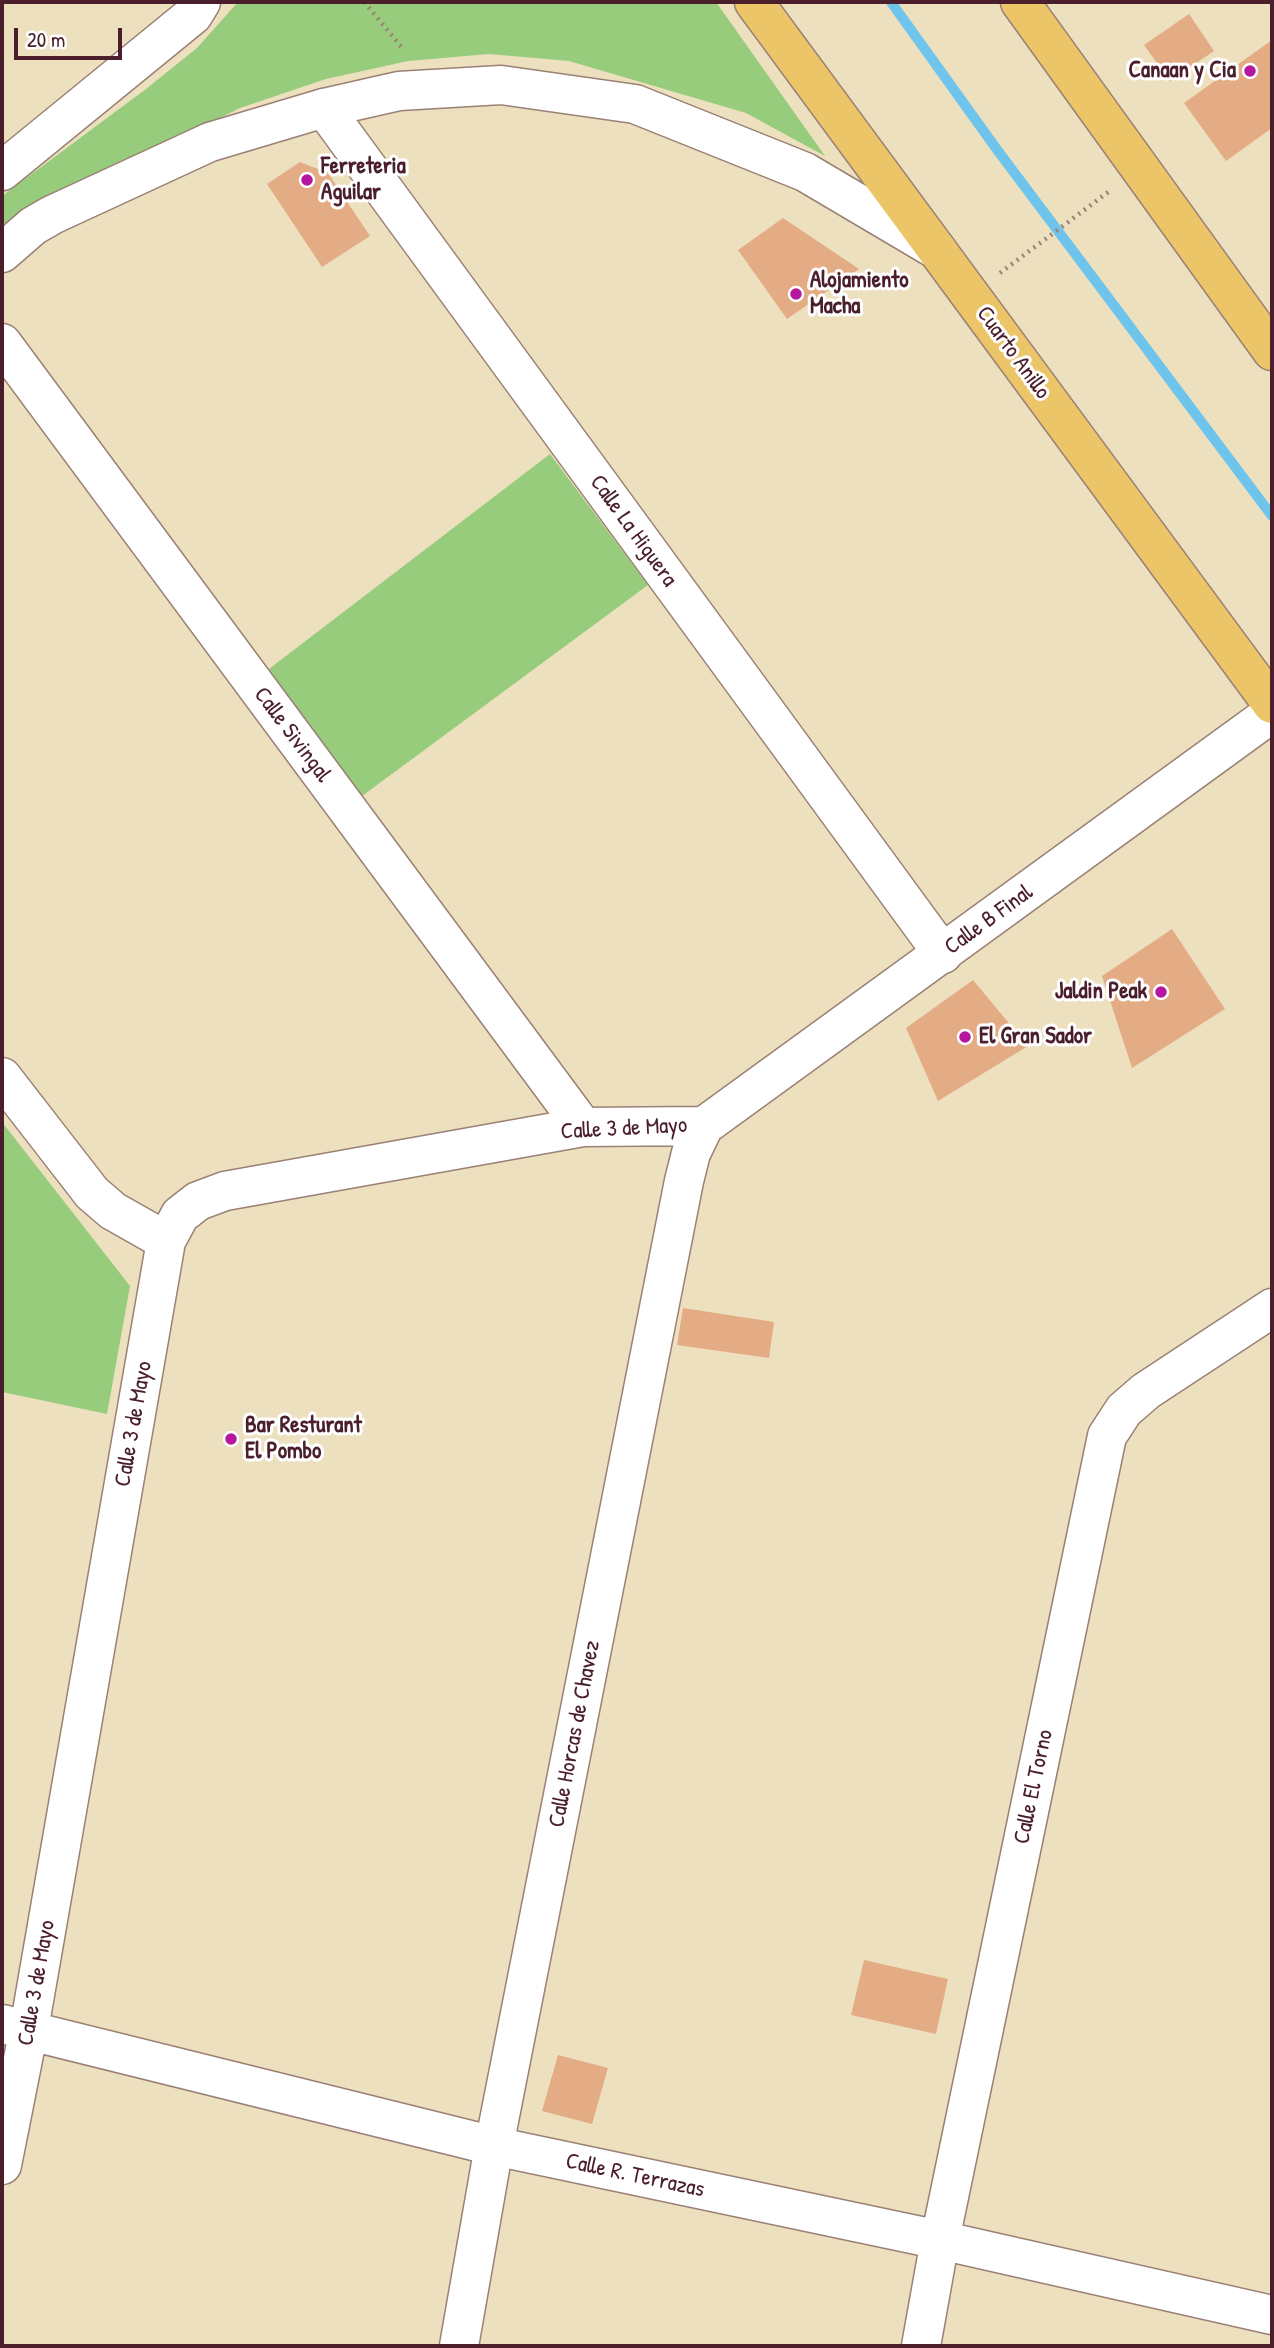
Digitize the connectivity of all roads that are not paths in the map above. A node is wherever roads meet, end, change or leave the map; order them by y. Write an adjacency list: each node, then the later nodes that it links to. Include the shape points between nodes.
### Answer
1 (201, 2): 5 (street, via 193,15)
2 (754, 2): 6 (highway, Cuarto Anillo)
3 (1020, 2): 9 (highway)
4 (324, 108): 6 (street, via 399,91 500,85 635,104 805,172); 7 (street, via 210,142 52,215); 12 (street, Calle La Higuera)
5 (2, 171)
6 (937, 250): 10 (highway, Cuarto Anillo)
7 (2, 253)
8 (2, 344): 15 (street, Calle Sivingal)
9 (1272, 351)
10 (1272, 704)
11 (1272, 713): 12 (street, Calle B Final)
12 (943, 954): 14 (street, Calle B Final)
13 (2, 1077): 16 (street, via 92,1193 113,1211)
14 (704, 1126): 15 (street, Calle 3 de Mayo); 19 (street, Calle Horcas de Chavez, via 684,1181)
15 (583, 1127): 16 (street, Calle 3 de Mayo, via 225,1191 198,1201 180,1215)
16 (166, 1241): 18 (street, Calle 3 de Mayo)
17 (1272, 1308): 21 (street, Calle El Torno, via 1146,1391 1124,1410 1107,1436)
18 (15, 2026): 19 (street, Calle R. Terrazas); 20 (street, Calle 3 de Mayo)
19 (494, 2146): 21 (street, Calle R. Terrazas); 23 (street, Calle Horcas de Chavez)
20 (2, 2165)
21 (940, 2240): 22 (street, Calle R. Terrazas); 24 (street, Calle El Torno)
22 (1272, 2315)
23 (459, 2346)
24 (921, 2346)

